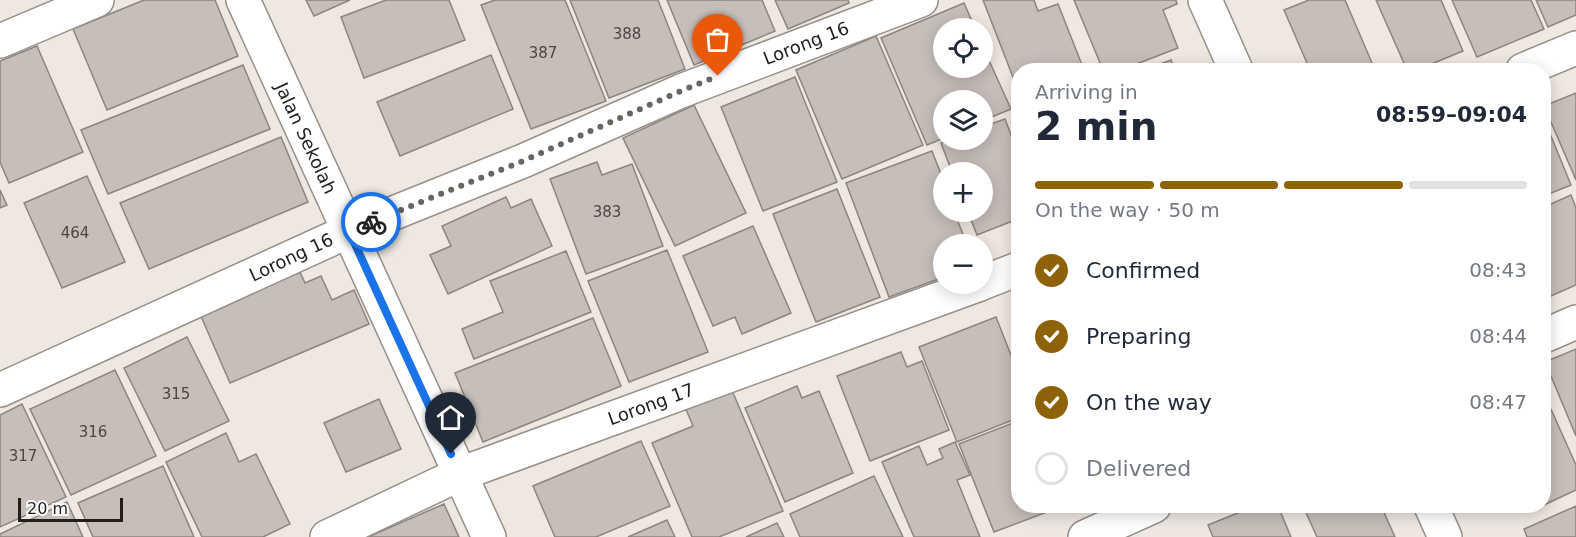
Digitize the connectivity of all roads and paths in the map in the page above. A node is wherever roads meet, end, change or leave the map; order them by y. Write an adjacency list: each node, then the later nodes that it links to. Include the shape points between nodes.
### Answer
1 (97, 0): 5 (street)
2 (243, 0): 9 (street, Jalan Sekolah)
3 (921, 0): 9 (street, Lorong 16, via 681,91 523,161)
4 (1205, 0): 7 (street)
5 (0, 41)
6 (1576, 48): 8 (street)
7 (1233, 63)
8 (1540, 63)
9 (349, 231): 15 (street, Lorong 16); 16 (street, Jalan Sekolah)
10 (1011, 272): 11 (street, Lorong 17)
11 (993, 279)
12 (951, 294): 16 (street, Lorong 17)
13 (1576, 322): 14 (street)
14 (1551, 333)
15 (0, 390)
16 (460, 474): 19 (street, Lorong 17); 20 (street, Jalan Sekolah)
17 (1138, 513): 21 (street)
18 (1434, 513): 22 (street)
19 (327, 537)
20 (489, 537)
21 (1085, 537)
22 (1445, 537)

